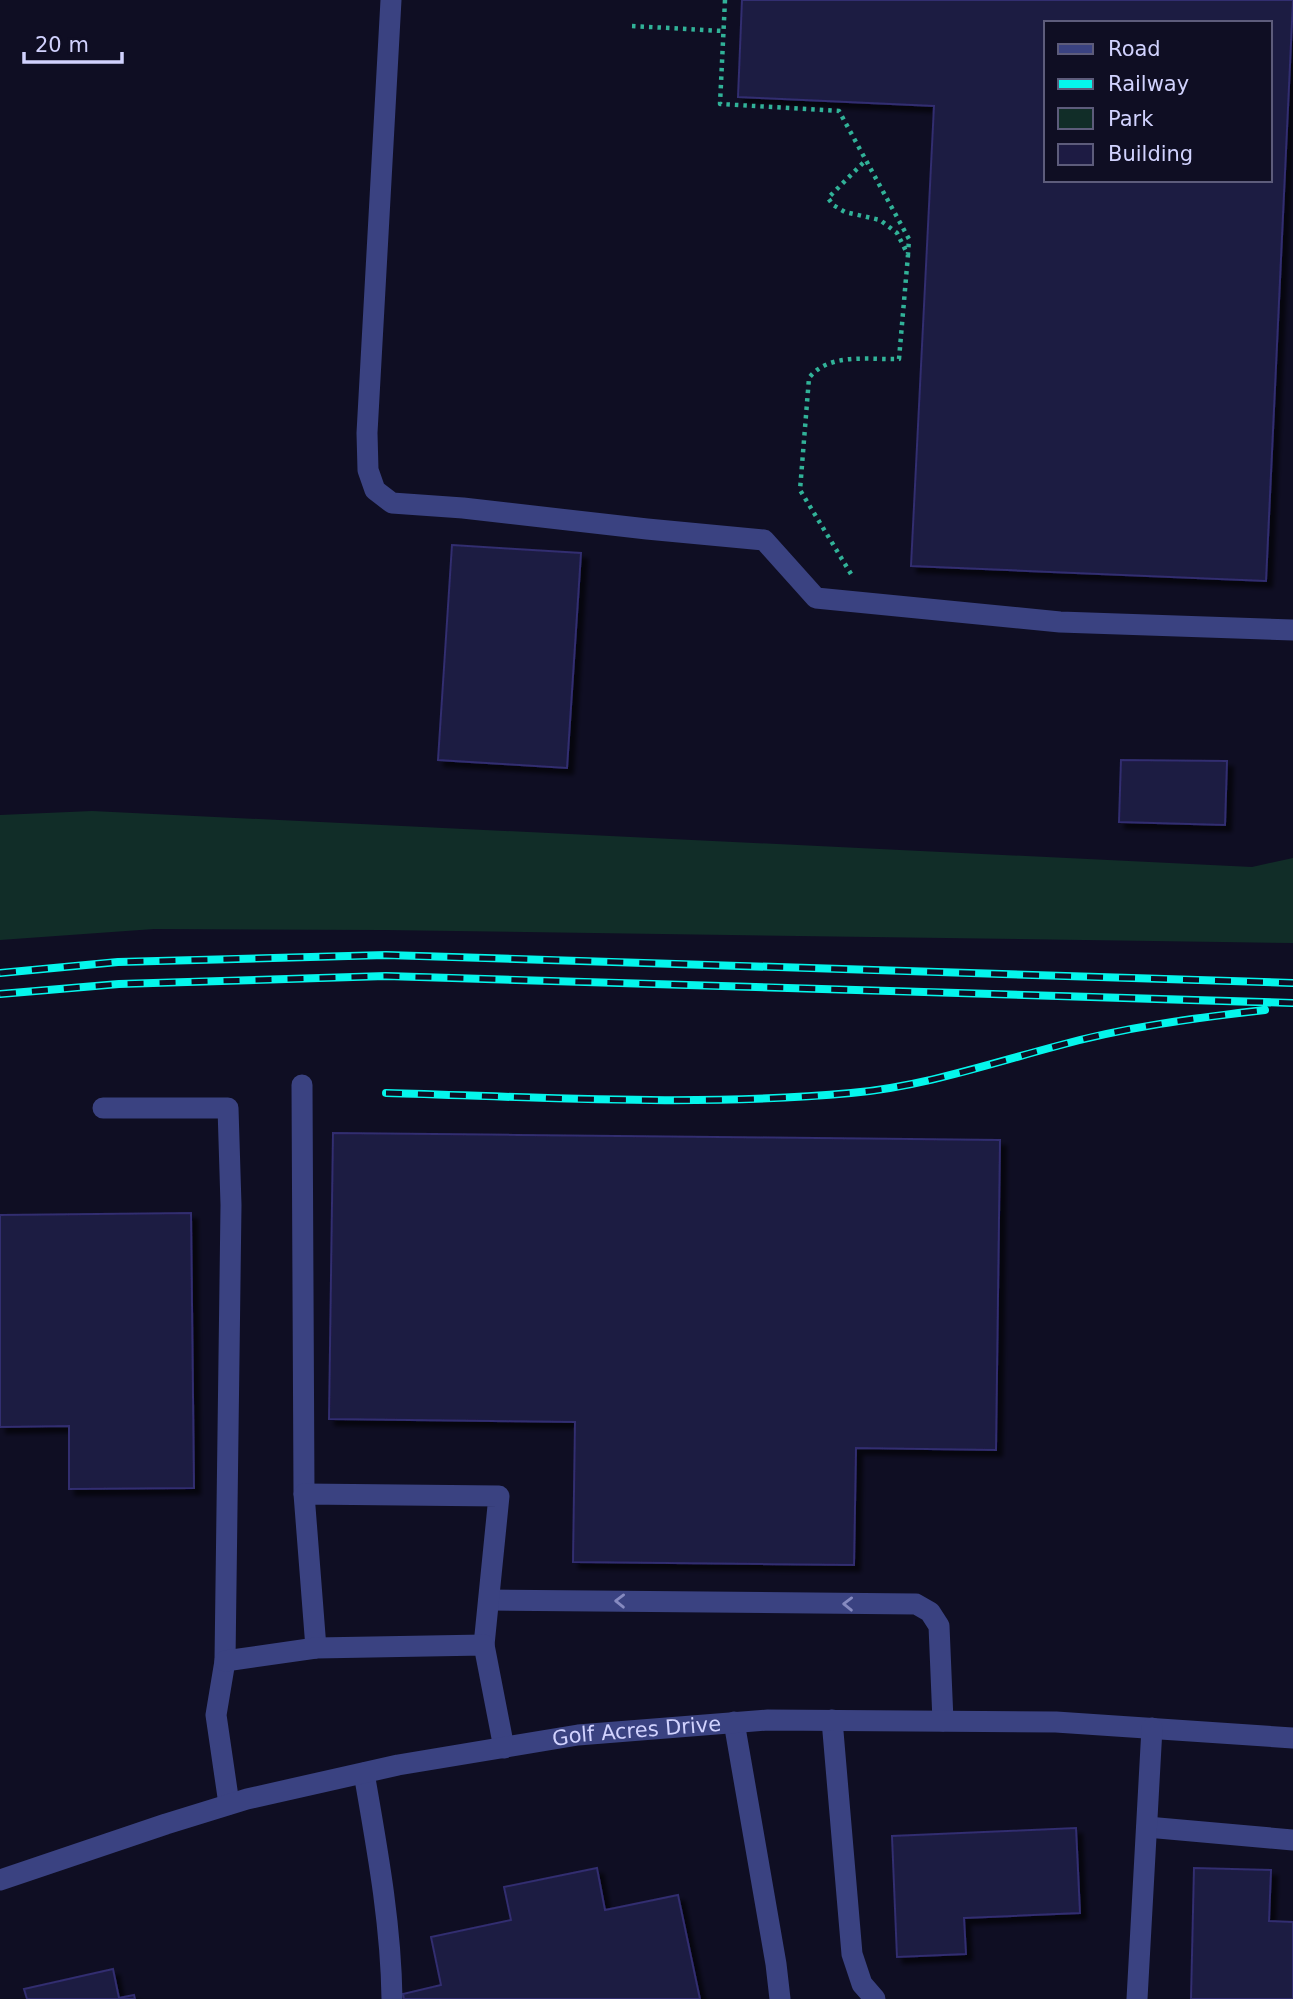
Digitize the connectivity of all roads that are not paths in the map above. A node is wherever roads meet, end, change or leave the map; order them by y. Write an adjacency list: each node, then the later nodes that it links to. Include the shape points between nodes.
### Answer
1 (391, 0): 2 (street, via 368,470 375,490 392,503 764,540 816,598 1060,622)
2 (1293, 630)
3 (302, 1085): 5 (street)
4 (103, 1108): 9 (street, via 228,1108 232,1205)
5 (304, 1494): 6 (street, via 499,1496); 8 (street)
6 (489, 1600): 7 (street); 11 (street, one-way to 6, via 939,1626 930,1612 916,1604)
7 (484, 1645): 8 (street); 15 (street)
8 (316, 1648): 9 (street)
9 (225, 1661): 17 (street, via 216,1715)
10 (832, 1720): 11 (street, Golf Acres Drive); 12 (street, Golf Acres Drive); 23 (street, via 852,1954 862,1984)
11 (943, 1721): 13 (street, Golf Acres Drive)
12 (734, 1722): 15 (street, Golf Acres Drive, via 578,1735); 22 (street)
13 (1152, 1728): 14 (street, Golf Acres Drive); 18 (street)
14 (1293, 1738)
15 (504, 1748): 16 (street, Golf Acres Drive)
16 (364, 1773): 17 (street, Golf Acres Drive); 21 (street, via 383,1884)
17 (229, 1804): 20 (street, Golf Acres Drive)
18 (1147, 1827): 19 (street); 24 (street)
19 (1293, 1839)
20 (0, 1880)
21 (392, 1999)
22 (780, 1999)
23 (874, 1999)
24 (1137, 1999)

